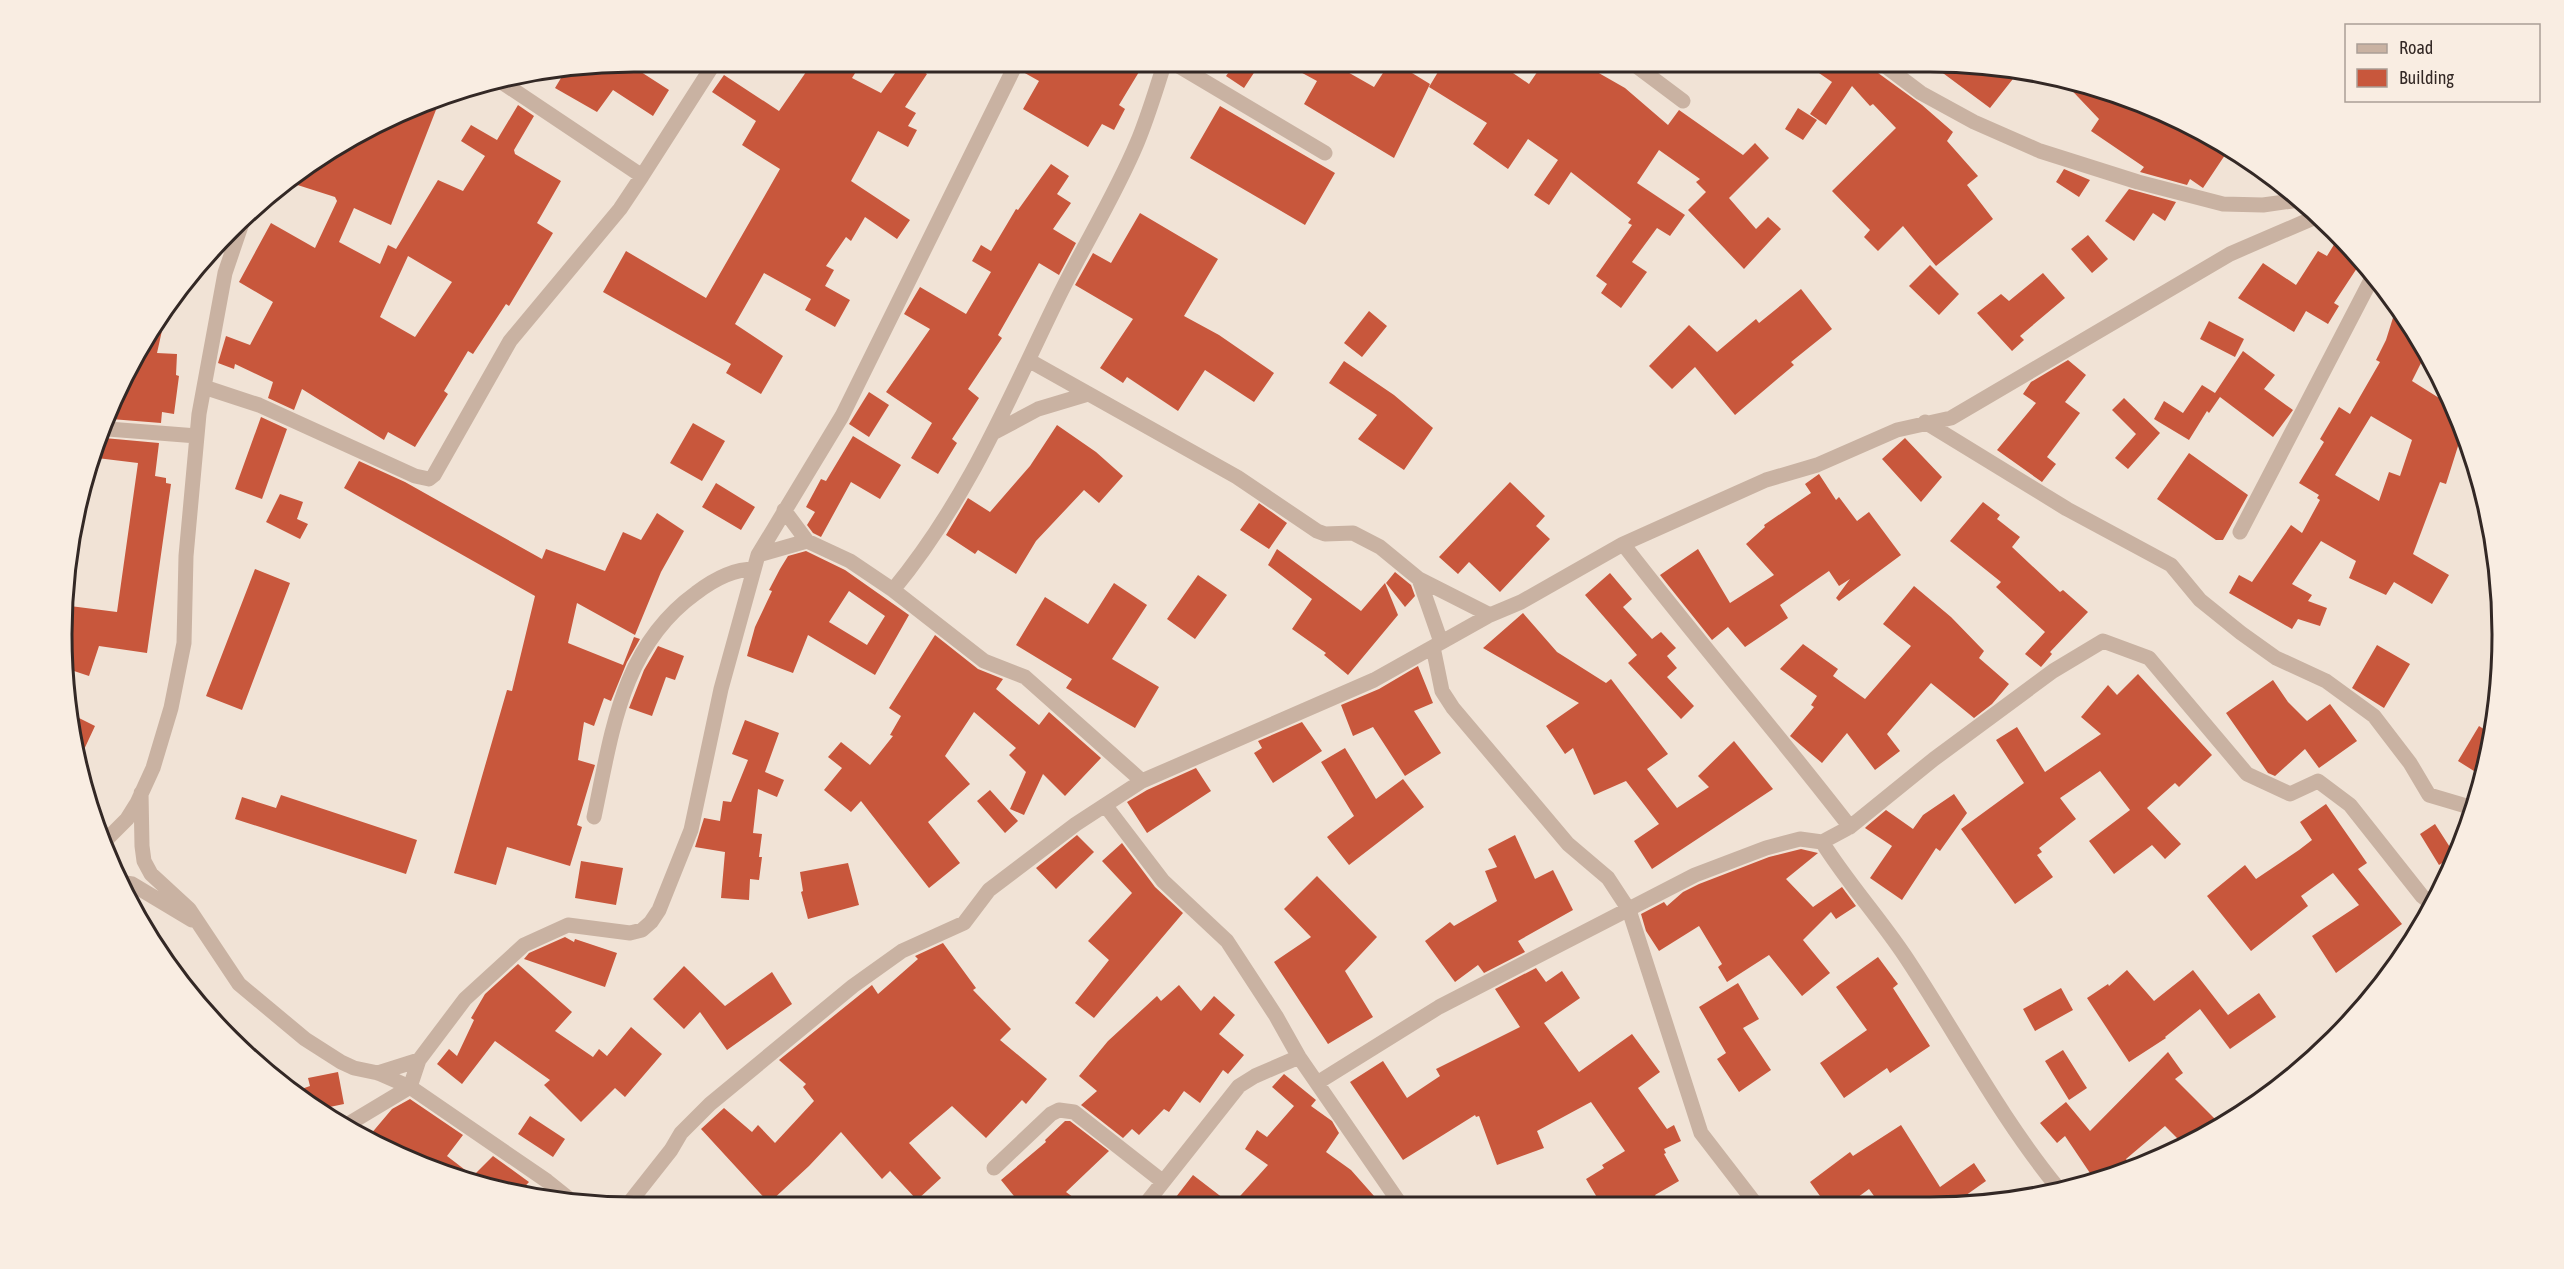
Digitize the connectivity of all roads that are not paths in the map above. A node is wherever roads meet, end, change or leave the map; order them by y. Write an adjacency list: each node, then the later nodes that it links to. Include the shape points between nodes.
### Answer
1 (709, 72): 10 (street)
2 (1012, 72): 22 (street, via 842,416)
3 (1162, 72): 15 (street, via 1137,143 1055,303)
4 (1189, 72): 9 (street)
5 (1644, 72): 8 (street)
6 (1893, 72): 11 (street, via 1921,93 1974,122 2040,151 2223,204)
7 (508, 87): 10 (street)
8 (1683, 101)
9 (1325, 153)
10 (642, 176): 16 (street, via 620,210 510,342 443,464 429,479 259,405)
11 (2288, 202)
12 (2309, 220): 18 (street, via 2230,254 1951,418)
13 (234, 240): 16 (street)
14 (2369, 284): 23 (street)
15 (1030, 361): 17 (street); 20 (street)
16 (204, 387): 21 (street)
17 (1088, 394): 20 (street, via 1038,409); 27 (street, via 1237,477 1317,531 1353,533 1380,547)
18 (1925, 422): 25 (street, via 1884,435 1817,465 1766,480); 34 (street, via 2067,509 2171,565 2200,600 2241,633 2276,658 2325,681 2374,716 2429,795)
19 (111, 429): 21 (street)
20 (994, 432): 28 (street, via 967,485 922,555)
21 (197, 436): 32 (street, via 186,556 184,642 171,708)
22 (784, 510): 24 (street); 26 (street)
23 (2240, 532)
24 (807, 541): 26 (street); 28 (street, via 850,561)
25 (1623, 544): 29 (street, via 1521,602); 36 (street)
26 (756, 562): 35 (street, via 713,580 670,612 654,635 623,688); 44 (street, via 721,689 691,830 651,922 630,933 568,925 524,945 465,999)
27 (1419, 579): 29 (street); 30 (street)
28 (893, 590): 31 (street, via 984,661 1025,677)
29 (1490, 615): 30 (street)
30 (1437, 645): 31 (street, via 1374,680); 41 (street, via 1439,683 1453,708 1568,844 1608,878)
31 (1142, 781): 33 (street)
32 (141, 793): 37 (street, via 127,819); 42 (street, via 144,861 151,874 180,898)
33 (1105, 805): 43 (street, via 1163,881 1227,941); 53 (street, via 989,890 964,923 902,951 853,986 710,1104 681,1133)
34 (2465, 806)
35 (594, 817)
36 (1850, 827): 38 (street); 40 (street, via 2053,671 2103,641 2150,658 2247,774 2290,794 2319,781 2350,805)
37 (110, 836)
38 (1822, 842): 41 (street, via 1800,839 1766,848 1695,875); 51 (street, via 1905,957 1993,1100)
39 (130, 884): 42 (street)
40 (2426, 899)
41 (1629, 910): 46 (street, via 1439,1007); 56 (street, via 1701,1133)
42 (197, 923): 45 (street, via 240,984 305,1039 341,1062)
43 (1299, 1057): 46 (street); 50 (street, via 1239,1086)
44 (419, 1060): 45 (street); 47 (street)
45 (378, 1073): 47 (street)
46 (1317, 1083): 55 (street)
47 (410, 1087): 48 (street); 52 (street)
48 (352, 1122)
49 (994, 1168): 50 (street, via 1051,1114 1066,1110 1074,1112)
50 (1162, 1181): 54 (street)
51 (2054, 1183)
52 (561, 1192)
53 (634, 1197)
54 (1150, 1197)
55 (1395, 1197)
56 (1750, 1197)

